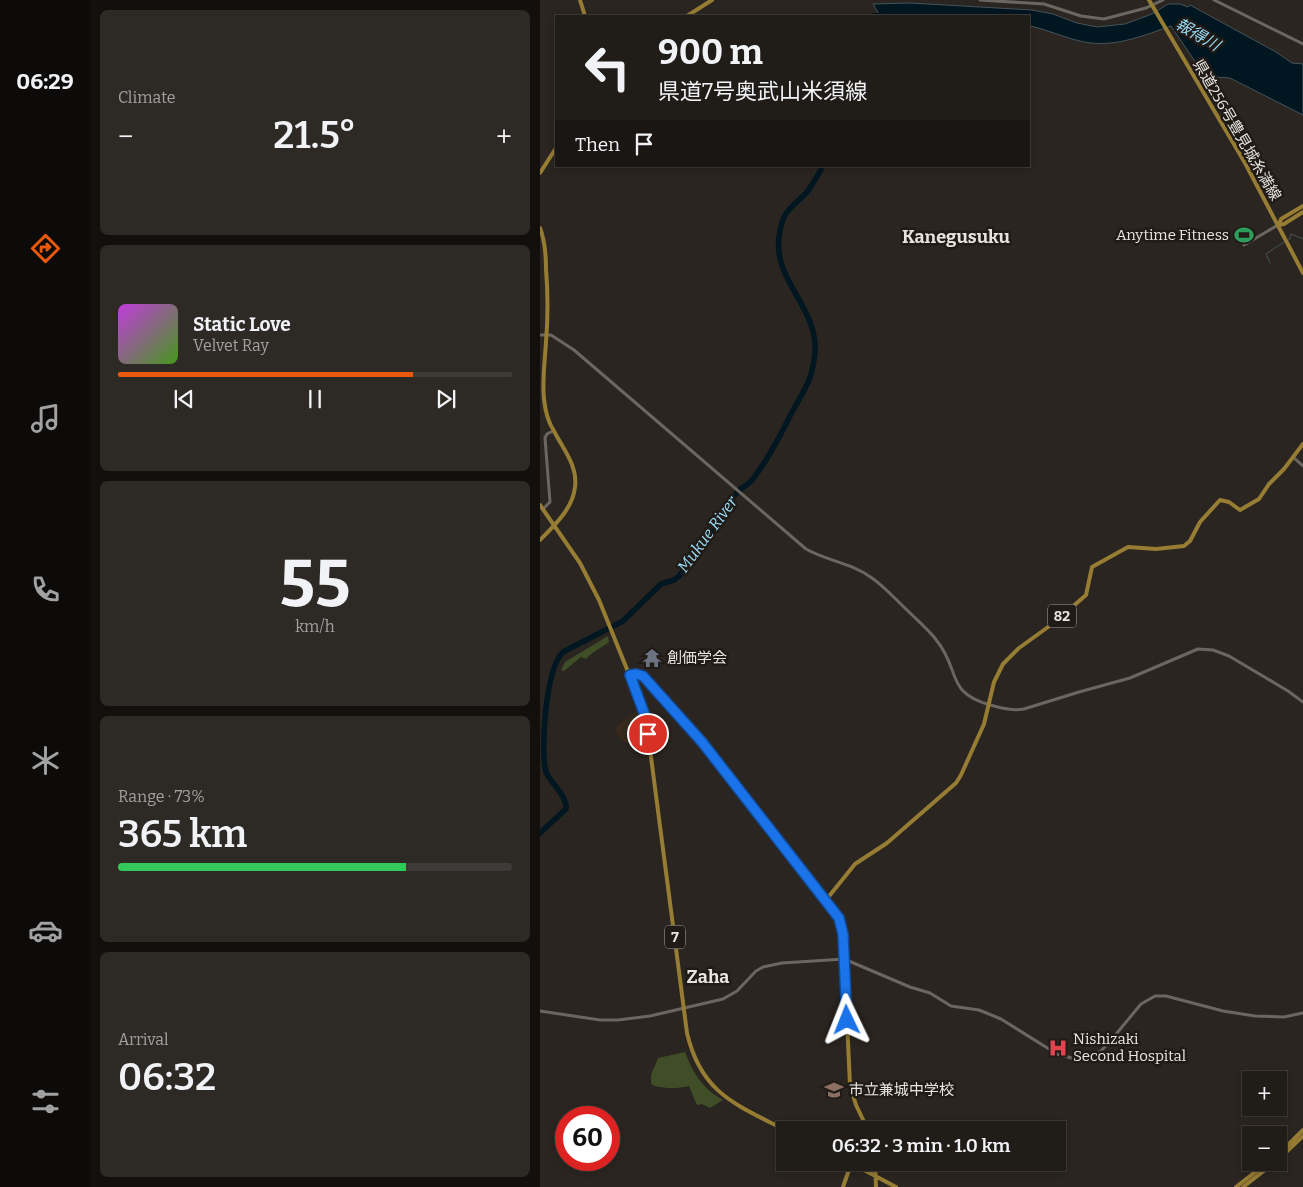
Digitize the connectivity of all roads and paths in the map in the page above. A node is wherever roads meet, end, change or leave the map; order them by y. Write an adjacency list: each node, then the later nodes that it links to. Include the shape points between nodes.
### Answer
1 (580, 0): 8 (main road)
2 (712, 0): 9 (main road)
3 (980, 0): 7 (street, via 1044,4 1091,18 1112,18)
4 (1149, 0): 7 (main road, 県道256号豊見城糸満線)
5 (1163, 0): 7 (street)
6 (1214, 0): 10 (street)
7 (1153, 8): 15 (main road, 県道256号豊見城糸満線)
8 (585, 15)
9 (688, 15)
10 (1303, 44)
11 (555, 150): 12 (main road)
12 (540, 173)
13 (1303, 206): 15 (main road, via 1281,219)
14 (1303, 213): 15 (main road)
15 (1279, 225): 17 (street); 18 (main road, 県道256号豊見城糸満線)
16 (540, 228): 19 (main road, via 545,246)
17 (1244, 245)
18 (1303, 273)
19 (547, 286): 20 (main road); 21 (main road)
20 (540, 287)
21 (547, 334): 22 (street); 23 (main road, via 544,398); 32 (street, via 579,355 806,549 863,572 881,585 937,641 965,693)
22 (540, 335)
23 (553, 431): 27 (street, via 545,438 550,502); 28 (main road, via 570,459 576,484 571,502)
24 (1303, 444): 25 (main road, 82)
25 (1294, 458): 26 (street); 32 (main road, 82, via 1268,484 1259,499 1243,510 1220,500 1184,546 1156,549 1128,546 1092,567 1086,595 1003,664)
26 (1303, 466)
27 (542, 507): 28 (main road, 7)
28 (554, 525): 29 (main road); 30 (main road, 7, via 587,576)
29 (540, 540)
30 (630, 675): 33 (main road, via 643,676 702,742); 35 (main road, 7, via 648,734)
31 (1303, 702): 32 (street, via 1220,652 1198,649 1130,678 1031,707 1016,710)
32 (988, 704): 33 (main road, 82, via 984,724 956,783 887,843 855,864)
33 (826, 900): 34 (main road, via 841,923)
34 (844, 960): 35 (street, via 771,965 756,971 728,997); 37 (street, via 930,993 951,1006 979,1010 1001,1019 1069,1058 1088,1057 1100,1051 1141,1004 1155,996 1255,1016 1284,1017); 38 (main road, via 850,1085)
35 (684, 1008): 36 (street, via 618,1020); 39 (main road, 7, via 691,1050 709,1082 728,1099)
36 (540, 1011)
37 (1303, 1013)
38 (864, 1121)
39 (776, 1125)
40 (1303, 1130): 42 (main road)
41 (1303, 1136): 43 (main road)
42 (1287, 1146)
43 (1287, 1151)
44 (847, 1171): 50 (main road)
45 (866, 1171): 49 (main road)
46 (875, 1171): 49 (main road)
47 (1256, 1171): 53 (main road)
48 (1263, 1171): 54 (main road)
49 (875, 1176): 51 (main road); 52 (main road)
50 (843, 1187)
51 (876, 1187)
52 (896, 1187)
53 (1236, 1187)
54 (1243, 1187)

